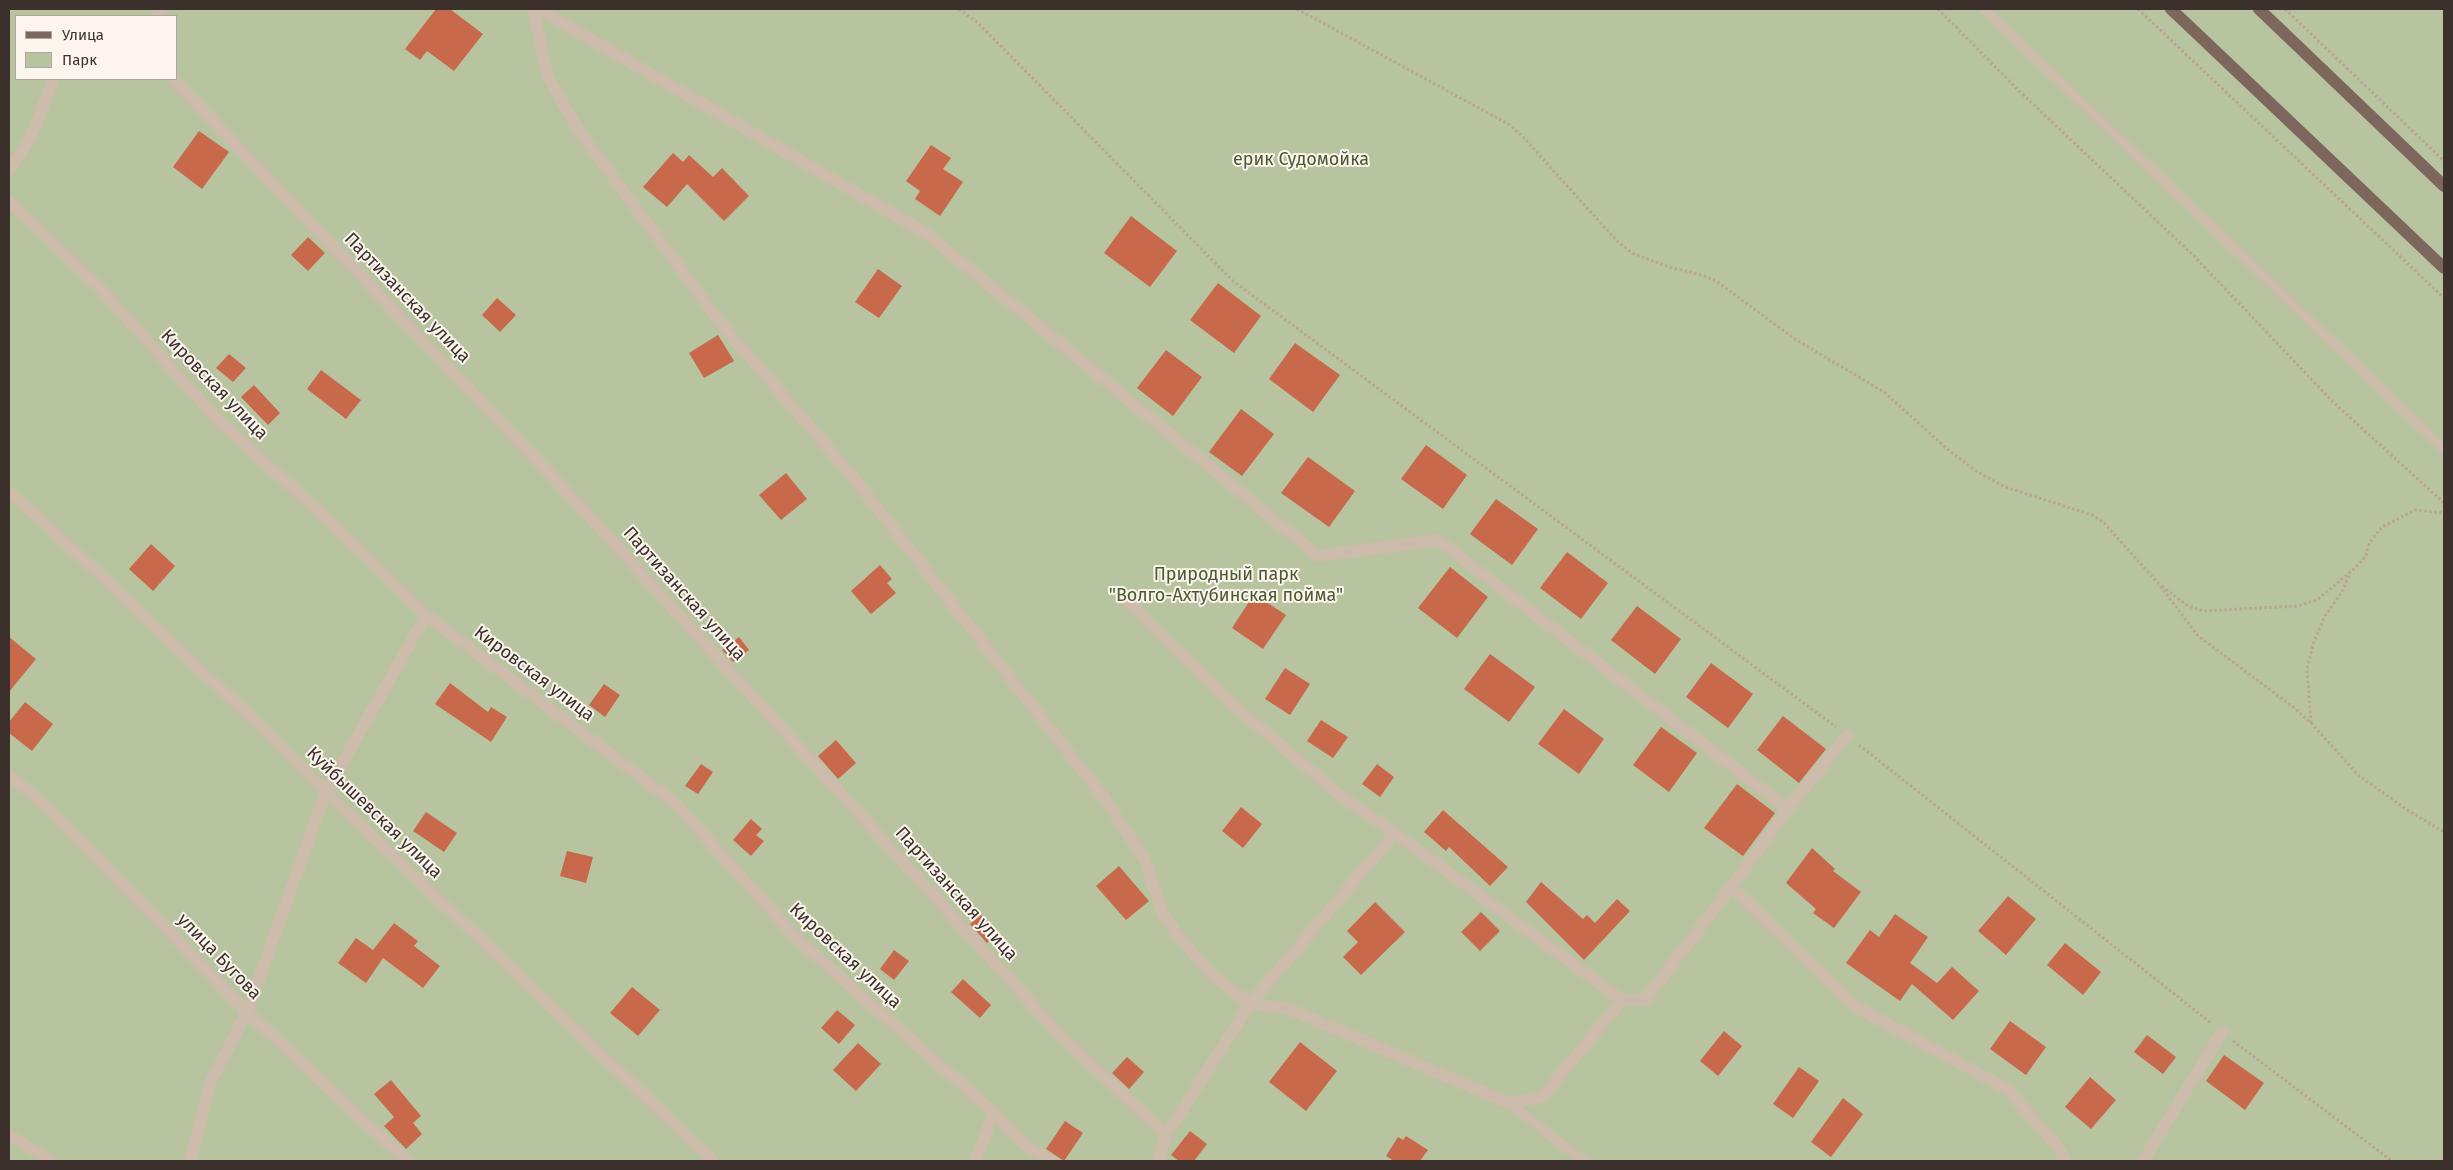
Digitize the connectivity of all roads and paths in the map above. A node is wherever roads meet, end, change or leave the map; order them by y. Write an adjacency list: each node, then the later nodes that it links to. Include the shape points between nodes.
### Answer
1 (533, 9): 36 (street, via 548,77 579,131 722,325 850,472 1104,798 1145,860 1163,914 1177,934 1209,972)
2 (538, 9): 31 (street, via 926,233 1318,556 1438,540)
3 (959, 9): 28 (path, via 978,23 1234,281)
4 (1297, 9): 24 (path, via 1510,125 1616,240 1632,253 1716,282 1795,339 1884,392 1976,471 2005,487 2092,515 2115,534)
5 (1938, 9): 21 (path, via 2017,89 2193,255 2333,402)
6 (1984, 9): 19 (lane)
7 (2138, 9): 18 (path)
8 (2171, 9): 17 (main road)
9 (2259, 9): 15 (main road)
10 (2284, 9): 13 (path)
11 (54, 80): 14 (street, via 30,139)
12 (174, 80): 42 (street, Партизанская улица, via 571,496 1059,1034)
13 (2444, 162)
14 (9, 171)
15 (2444, 186)
16 (9, 201): 26 (street, Кировская улица, via 101,289 216,418)
17 (2444, 268)
18 (2444, 298)
19 (2444, 450)
20 (9, 492): 30 (street, Куйбышевская улица, via 257,723)
21 (2444, 503)
22 (2444, 512): 23 (path, via 2415,510 2382,527 2369,543 2366,556)
23 (2355, 568): 24 (path, via 2317,600 2297,606 2203,611 2188,606); 27 (path, via 2324,616 2314,641 2307,669)
24 (2158, 583): 27 (path, via 2198,636)
25 (1125, 599): 33 (street, via 1232,704 1342,797)
26 (426, 615): 30 (street); 40 (street, Кировская улица, via 674,802 798,940)
27 (2311, 723): 32 (path, via 2359,776)
28 (1847, 736): 31 (street); 38 (path)
29 (9, 774): 37 (street, улица Бугова, via 49,809)
30 (326, 792): 37 (street); 46 (street, Куйбышевская улица)
31 (1788, 809): 34 (street)
32 (2444, 832)
33 (1395, 833): 35 (street); 36 (street)
34 (1731, 887): 35 (street, via 1645,1000); 51 (street, via 1856,1007 2006,1088 2058,1147)
35 (1622, 1000): 39 (street, via 1543,1096)
36 (1250, 1004): 39 (street, via 1287,1008); 42 (street)
37 (247, 1012): 44 (street, via 210,1082); 45 (street, улица Бугова)
38 (2222, 1032): 52 (street); 53 (path)
39 (1511, 1104): 50 (lane)
40 (994, 1113): 47 (street); 48 (street, Кировская улица, via 1024,1144)
41 (9, 1135): 43 (street)
42 (1166, 1135): 49 (street)
43 (51, 1161)
44 (190, 1161)
45 (406, 1161)
46 (713, 1161)
47 (975, 1161)
48 (1050, 1161)
49 (1159, 1161)
50 (1586, 1161)
51 (2064, 1161)
52 (2143, 1161)
53 (2392, 1161)

